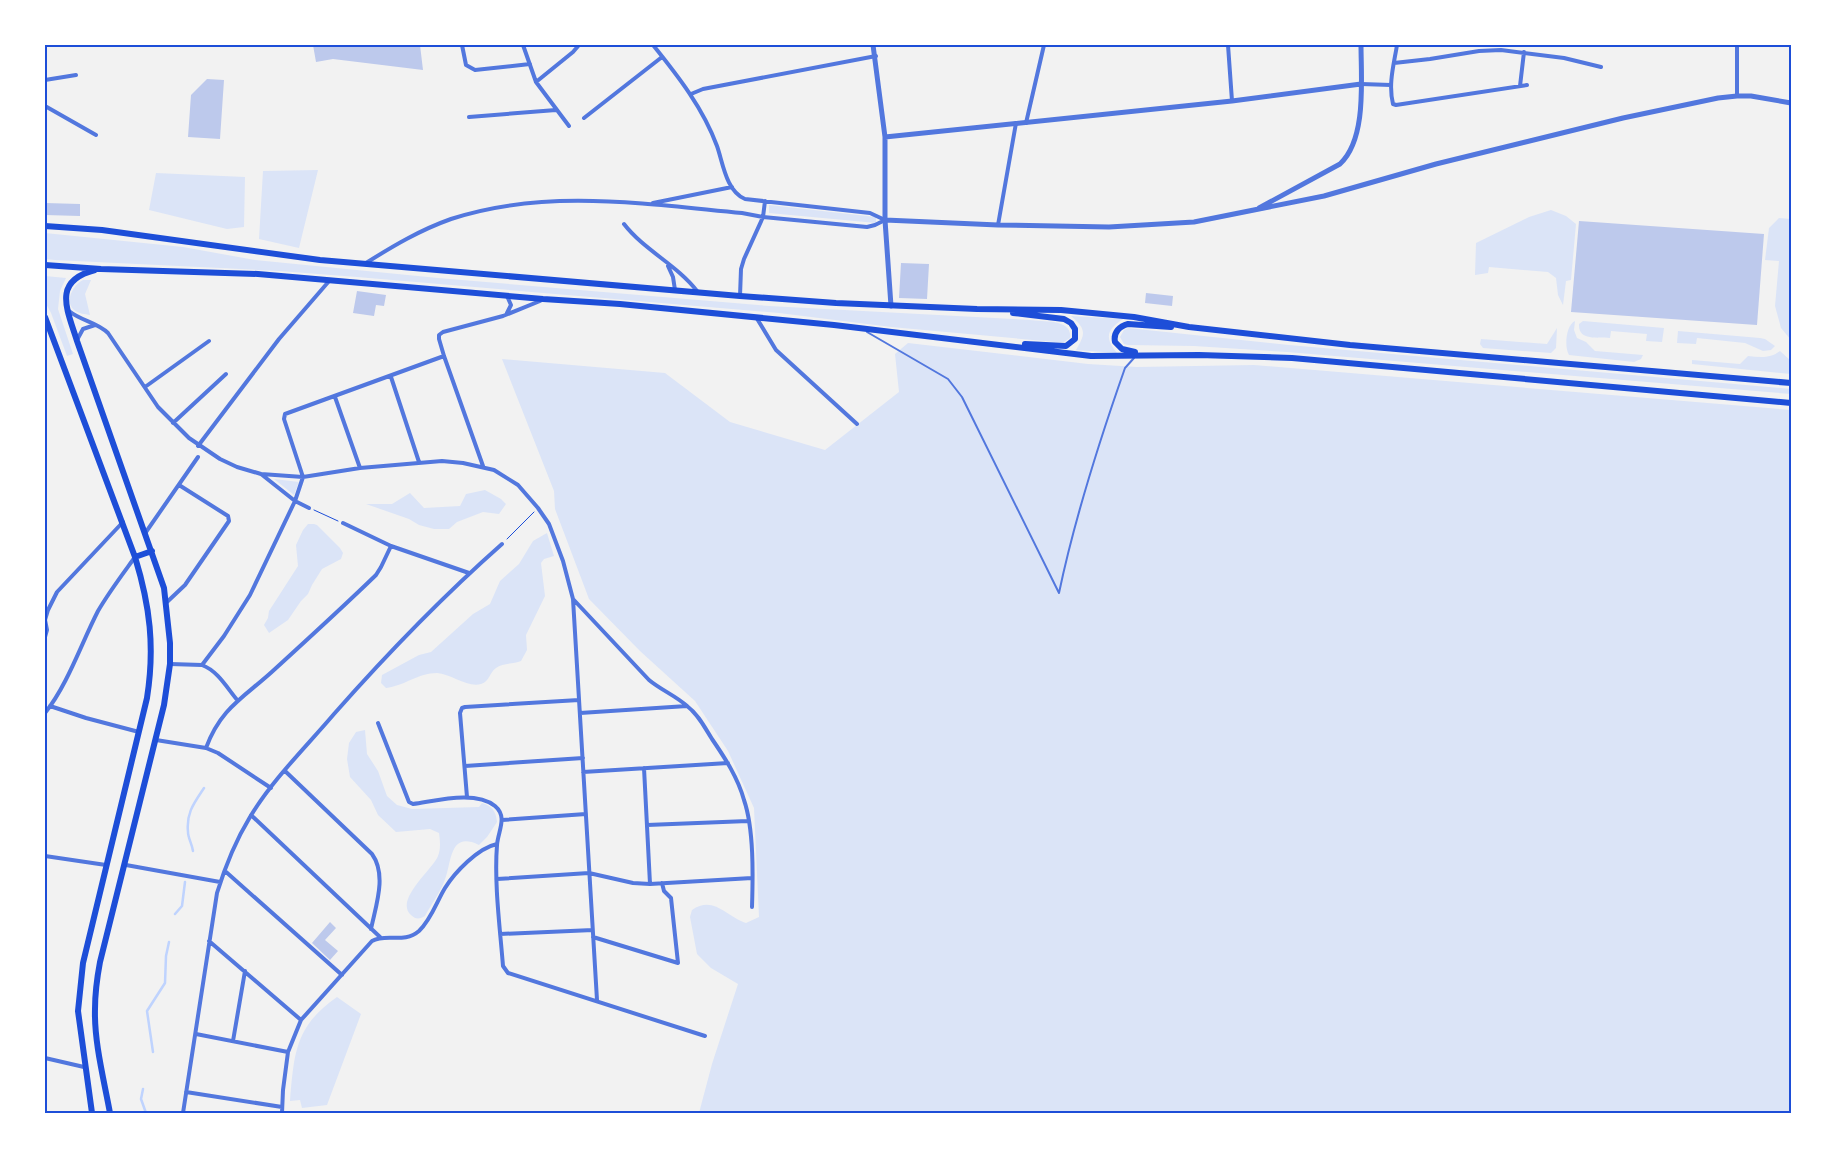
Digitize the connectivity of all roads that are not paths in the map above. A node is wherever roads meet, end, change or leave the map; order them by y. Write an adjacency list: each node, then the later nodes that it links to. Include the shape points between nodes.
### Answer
1 (462, 45): 16 (street, via 466,65 475,70)
2 (523, 45): 16 (street)
3 (579, 45): 20 (street)
4 (661, 45): 11 (street)
5 (874, 45): 13 (street)
6 (1044, 45): 33 (street)
7 (1228, 45): 27 (street)
8 (1361, 45): 21 (street)
9 (1398, 45): 15 (street)
10 (1737, 45): 26 (street)
11 (654, 47): 14 (street)
12 (1524, 52): 15 (street, via 1478,51); 17 (street); 24 (street)
13 (876, 56): 25 (street); 37 (street)
14 (662, 57): 25 (street); 32 (street)
15 (1394, 63): 22 (street)
16 (530, 64): 20 (street)
17 (1601, 67)
18 (76, 75): 19 (street)
19 (45, 80)
20 (536, 82): 30 (street)
21 (1361, 84): 22 (street); 27 (street); 41 (street, via 1356,132 1347,158)
22 (1391, 85): 24 (street, via 1393,104 1400,105)
23 (1527, 85): 24 (street)
24 (1520, 86)
25 (691, 94): 38 (street, via 710,129)
26 (1737, 96): 28 (street); 41 (street, via 1622,118 1436,164 1324,196)
27 (1232, 101): 33 (street)
28 (1791, 103)
29 (45, 106): 36 (street)
30 (556, 110): 31 (street); 35 (street)
31 (469, 117)
32 (584, 118)
33 (1026, 123): 34 (street)
34 (1016, 124): 37 (street); 45 (street)
35 (569, 126)
36 (96, 134)
37 (885, 137): 43 (street)
38 (732, 188): 39 (street, via 745,199); 40 (street)
39 (765, 201): 42 (street); 43 (street, via 870,214)
40 (649, 204): 42 (street); 47 (street, via 572,201 499,207 451,219 424,230)
41 (1254, 211): 45 (street, via 1194,222 1146,225)
42 (763, 217): 43 (street, via 867,227); 55 (street, via 742,264)
43 (885, 220): 45 (street); 57 (street)
44 (624, 224): 48 (street)
45 (998, 225)
46 (45, 226): 47 (main road, via 102,230)
47 (364, 264): 52 (main road)
48 (667, 264): 52 (street); 53 (street)
49 (45, 265): 50 (main road)
50 (101, 269): 51 (main road, via 258,274); 59 (main road, via 83,274 67,288)
51 (330, 280): 54 (main road); 80 (street, via 279,339)
52 (675, 291): 53 (main road)
53 (698, 293): 55 (main road)
54 (507, 296): 56 (main road); 60 (street, via 512,306)
55 (740, 296): 57 (main road)
56 (543, 299): 60 (street); 62 (main road)
57 (891, 306): 58 (main road)
58 (977, 309): 64 (main road, via 1060,310 1134,317); 67 (main road, via 1064,319 1074,326 1076,336 1073,342 1063,347)
59 (67, 310): 63 (street); 66 (main road)
60 (503, 316): 70 (street, via 441,333 439,339)
61 (45, 317): 90 (main road)
62 (756, 317): 65 (main road); 79 (street, via 776,350)
63 (100, 325): 66 (street, via 86,328); 75 (street)
64 (1190, 327): 69 (main road, via 1128,324 1118,329 1114,338 1119,347 1128,352); 74 (main road, via 1350,345)
65 (863, 329): 67 (main road); 71 (lane, via 948,379 962,398 1059,592 1069,544 1097,450 1125,368)
66 (77, 340): 92 (main road)
67 (967, 340): 71 (main road, via 1091,356)
68 (209, 341): 75 (street)
69 (1199, 354): 71 (main road); 77 (main road, via 1292,358)
70 (444, 356): 73 (street); 83 (street)
71 (1136, 356)
72 (226, 374): 78 (street)
73 (391, 376): 76 (street); 82 (street)
74 (1791, 383)
75 (145, 387): 78 (street)
76 (335, 396): 84 (street); 86 (street, via 285,414)
77 (1791, 403)
78 (173, 423): 80 (street)
79 (857, 424)
80 (198, 446): 85 (street, via 237,467)
81 (198, 457): 87 (street)
82 (419, 462): 83 (street, via 453,461); 84 (street)
83 (483, 466): 98 (street, via 509,478 549,524 558,543)
84 (360, 468): 86 (street)
85 (261, 474): 86 (street); 88 (street)
86 (303, 476): 88 (street)
87 (179, 485): 92 (street); 99 (street, via 228,516 229,521 186,585)
88 (295, 501): 89 (street); 102 (street, via 250,596)
89 (309, 508)
90 (123, 522): 96 (main road); 100 (street, via 56,592 45,620)
91 (343, 523): 94 (street)
92 (146, 532): 95 (main road)
93 (502, 544): 97 (street)
94 (391, 546): 97 (street); 103 (street, via 381,567 370,580)
95 (152, 551): 96 (main road); 99 (main road)
96 (135, 557): 105 (street, via 99,610); 110 (main road, via 147,598 152,644 150,680)
97 (469, 573): 117 (street, via 376,666)
98 (573, 599): 104 (street); 106 (street, via 649,680)
99 (167, 602): 101 (main road)
100 (45, 637)
101 (170, 664): 102 (street); 111 (main road)
102 (202, 665): 103 (street, via 215,672)
103 (238, 700): 112 (street, via 216,725)
104 (579, 700): 108 (street); 115 (street, via 462,708)
105 (50, 706): 107 (street); 110 (street)
106 (688, 706): 108 (street); 114 (street)
107 (45, 713)
108 (580, 713): 113 (street)
109 (378, 723): 120 (street, via 409,802)
110 (140, 732): 128 (main road)
111 (156, 740): 112 (street); 129 (main road)
112 (206, 748): 119 (street)
113 (583, 758): 115 (street); 118 (street)
114 (728, 763): 116 (street); 124 (street, via 744,800)
115 (465, 766): 120 (street)
116 (644, 768): 118 (street); 125 (street)
117 (285, 771): 119 (street); 138 (street, via 378,862 380,882)
118 (583, 772): 121 (street)
119 (271, 788): 122 (street)
120 (467, 797): 123 (street, via 495,806)
121 (586, 814): 123 (street); 131 (street)
122 (251, 815): 130 (street); 138 (street)
123 (502, 820): 126 (street)
124 (748, 821): 125 (street); 132 (street)
125 (647, 825): 136 (street)
126 (497, 844): 133 (street); 142 (street, via 483,849 453,877 418,931 402,938)
127 (45, 856): 128 (street)
128 (106, 865): 153 (main road, via 79,990)
129 (126, 865): 134 (street); 157 (main road, via 96,986 96,1028)
130 (225, 871): 134 (street); 145 (street)
131 (589, 873): 133 (street); 136 (street, via 623,882); 139 (street)
132 (752, 878): 135 (street); 137 (street)
133 (497, 879): 140 (street)
134 (220, 882): 143 (street)
135 (662, 883): 136 (street); 141 (street, via 671,898 678,963)
136 (650, 884)
137 (752, 907)
138 (371, 929): 142 (street)
139 (593, 930): 140 (street); 141 (street)
140 (500, 934): 146 (street, via 503,966 508,973)
141 (593, 937): 146 (street)
142 (380, 938): 145 (street, via 369,943)
143 (209, 941): 144 (street); 148 (street)
144 (245, 970): 147 (street); 150 (street)
145 (342, 975): 147 (street)
146 (597, 1000): 149 (street)
147 (301, 1020): 151 (street)
148 (196, 1034): 150 (street); 154 (street)
149 (705, 1036)
150 (233, 1041): 151 (street)
151 (288, 1052): 155 (street)
152 (45, 1058): 153 (street)
153 (84, 1067): 156 (main road)
154 (186, 1092): 155 (street); 158 (street)
155 (282, 1107): 159 (street)
156 (92, 1113)
157 (110, 1113)
158 (183, 1113)
159 (282, 1113)

